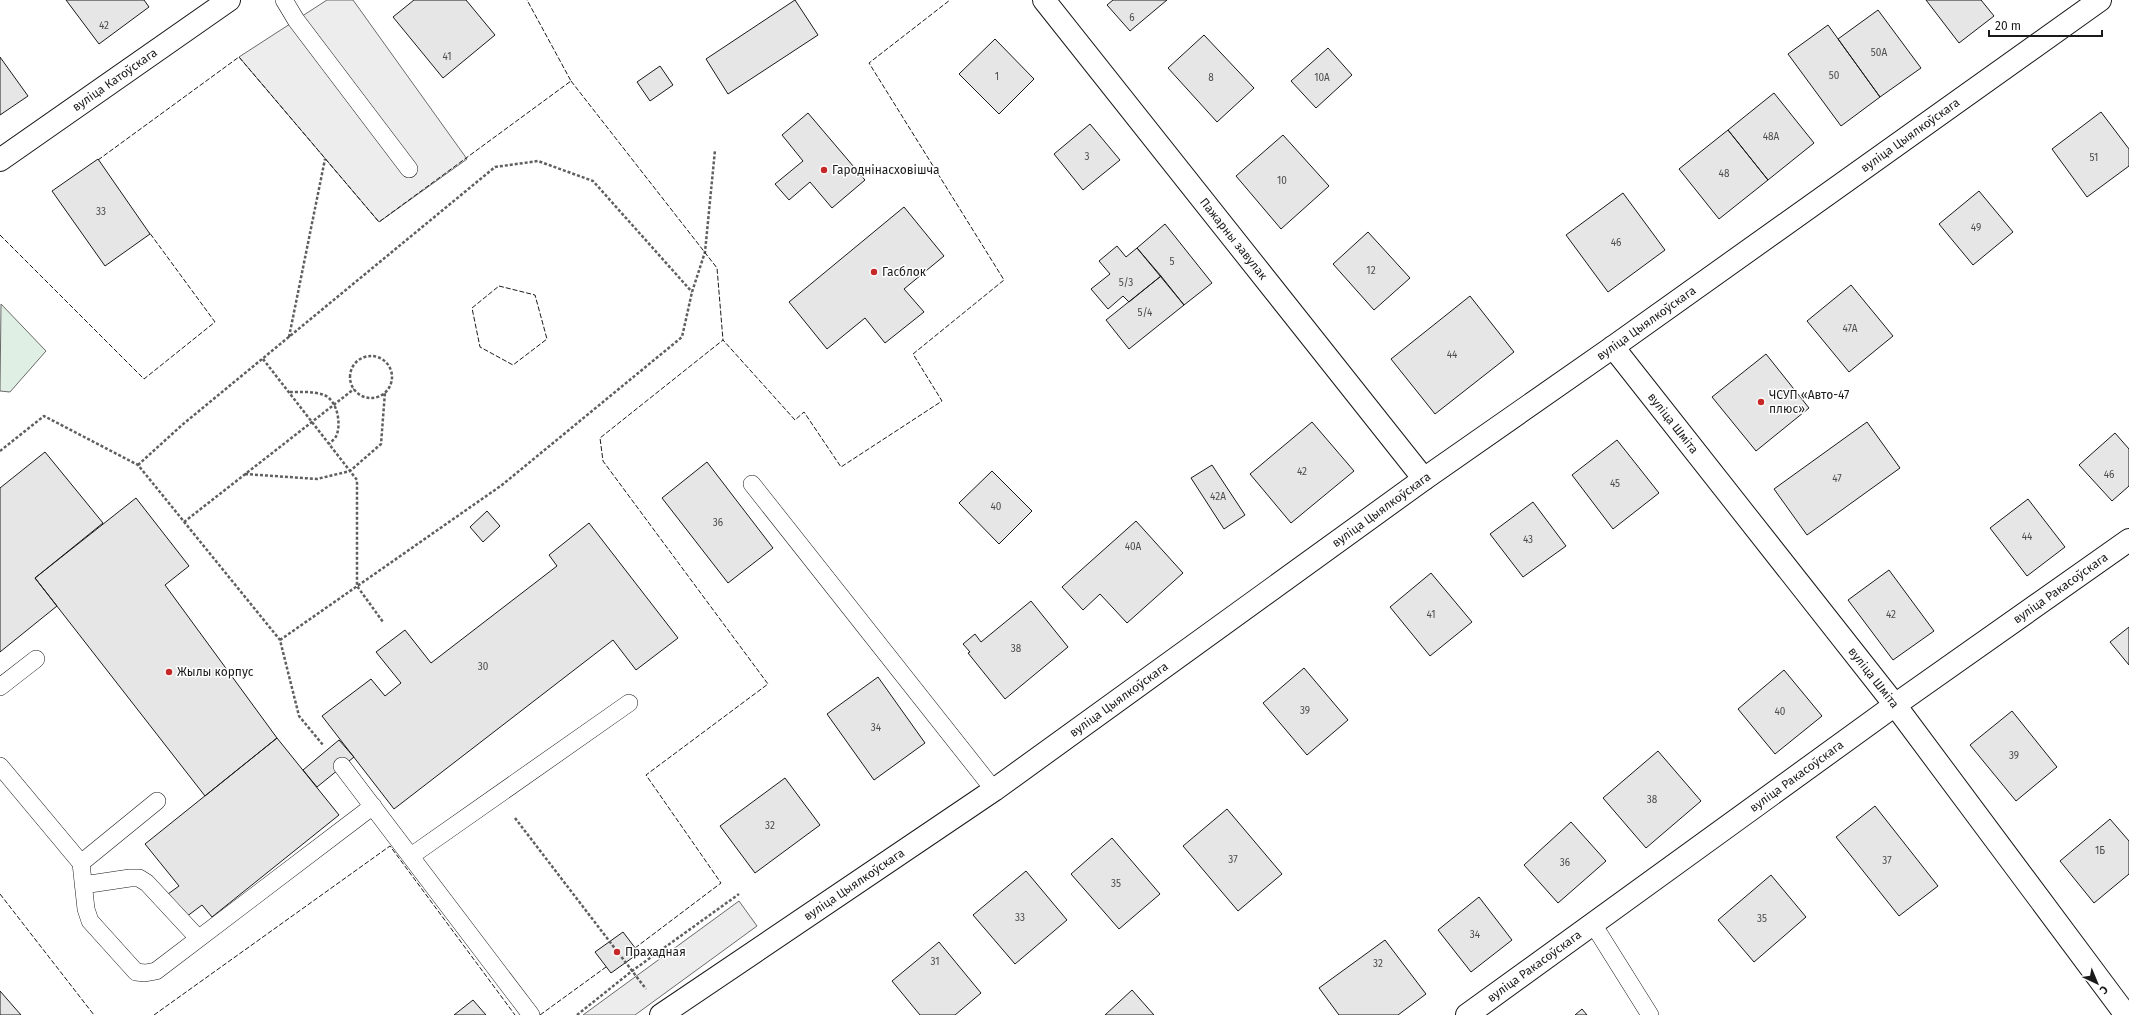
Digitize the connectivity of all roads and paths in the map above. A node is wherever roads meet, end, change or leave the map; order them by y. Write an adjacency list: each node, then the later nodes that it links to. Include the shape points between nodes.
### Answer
1 (229, 0): 6 (street, вуліца Катоўскага)
2 (284, 0): 8 (lane, via 296,20)
3 (1044, 0): 23 (street, Пажарны завулак)
4 (2100, 0): 11 (street, вуліца Цыялкоўскага)
5 (714, 150): 9 (path, via 705,252)
6 (0, 160)
7 (325, 160): 10 (path)
8 (409, 169)
9 (692, 292): 10 (path, via 593,181 538,161 495,167); 27 (path, via 682,337 502,485)
10 (289, 338): 12 (path)
11 (1612, 347): 23 (street, вуліца Цыялкоўскага); 33 (street, вуліца Шміта)
12 (263, 359): 14 (path); 20 (path, via 182,425)
13 (354, 389): 15 (path, via 365,397 372,398); 15 (path, via 351,382 352,368 361,359 374,357 380,358 390,368 392,381); 16 (path)
14 (289, 392): 16 (path, via 302,391 325,395); 17 (path)
15 (385, 392): 21 (path, via 381,444)
16 (334, 403): 17 (path); 18 (path, via 338,419 337,435)
17 (311, 421): 18 (path); 22 (path)
18 (329, 444): 21 (path)
19 (0, 451): 20 (path, via 44,416)
20 (138, 465): 25 (path)
21 (350, 471): 22 (path, via 317,479); 27 (path, via 357,480)
22 (245, 474): 25 (path)
23 (1424, 479): 36 (street, вуліца Цыялкоўскага)
24 (752, 484): 36 (lane)
25 (184, 522): 29 (path)
26 (2129, 540): 33 (street, вуліца Ракасоўскага)
27 (356, 586): 28 (path); 29 (path)
28 (383, 622)
29 (280, 640): 35 (path, via 299,716)
30 (36, 659): 31 (lane)
31 (0, 687)
32 (629, 703): 37 (lane)
33 (1895, 705): 44 (street, вуліца Ракасоўскага); 52 (street, вуліца Шміта)
34 (0, 766): 41 (lane)
35 (342, 766): 39 (lane)
36 (994, 790): 47 (street, вуліца Цыялкоўскага)
37 (498, 796): 40 (lane); 46 (path)
38 (156, 800): 41 (lane)
39 (372, 806): 40 (lane); 45 (lane)
40 (411, 856): 48 (lane)
41 (81, 863): 42 (lane)
42 (83, 885): 45 (lane, via 139,878 147,883); 45 (lane, via 90,921 136,972 156,971)
43 (739, 894): 46 (path)
44 (1593, 924): 50 (street, вуліца Ракасоўскага); 51 (lane)
45 (198, 938)
46 (632, 971): 47 (path); 49 (path)
47 (663, 1014)
48 (531, 1015)
49 (577, 1015)
50 (1467, 1015)
51 (1650, 1015)
52 (2126, 1015)

